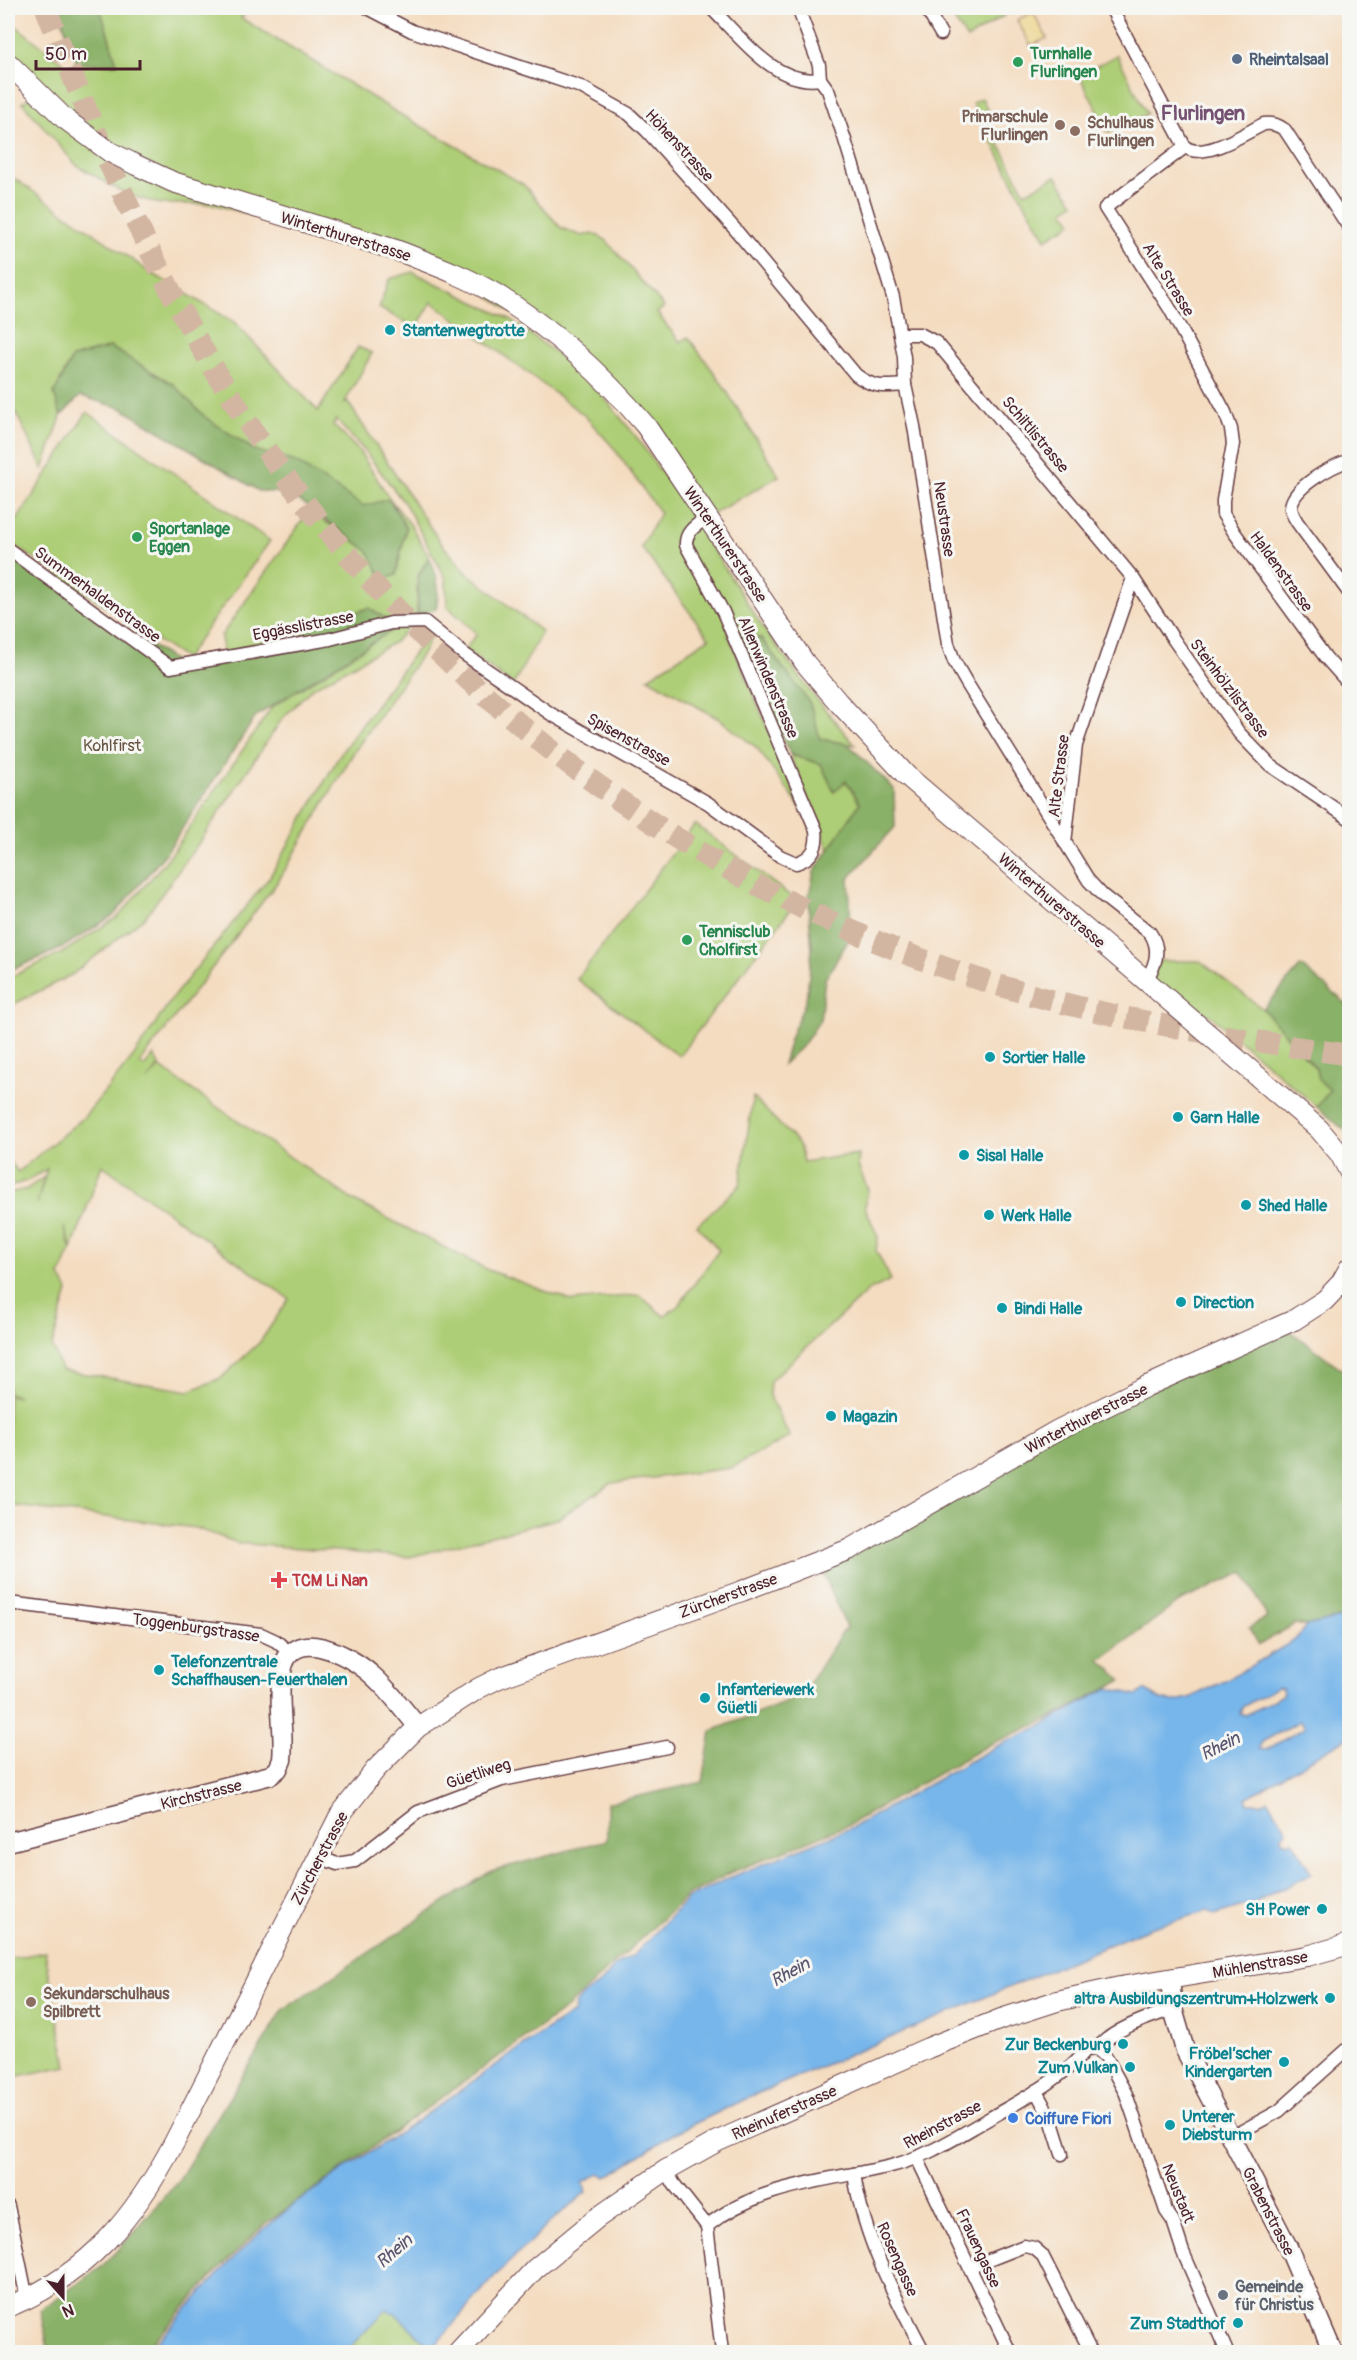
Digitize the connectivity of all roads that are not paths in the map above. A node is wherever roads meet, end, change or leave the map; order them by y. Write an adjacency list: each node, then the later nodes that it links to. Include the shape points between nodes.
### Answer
1 (368, 8): 12 (street, Höhenstrasse, via 412,31 581,87 628,114 734,228 856,375 881,387)
2 (711, 8): 8 (street, via 770,64 794,78)
3 (798, 8): 8 (street, Neustrasse, via 819,65)
4 (926, 8): 6 (street)
5 (1111, 8): 9 (street)
6 (941, 34)
7 (8, 63): 15 (main road, Winterthurerstrasse, via 65,119 110,152 173,183 396,250 493,293 531,317 570,347 628,404)
8 (820, 79): 11 (street, Neustrasse, via 828,90 883,261)
9 (1185, 147): 10 (street, via 1201,152 1264,124 1280,127); 14 (street, Alte Strasse, via 1105,208 1170,309 1225,412 1233,444)
10 (1350, 229)
11 (900, 334): 12 (street, Neustrasse); 17 (street, Schiltlistrasse, via 920,334 938,343)
12 (905, 385): 23 (street, Neustrasse, via 943,619 954,661)
13 (1350, 460): 18 (street, via 1304,486 1295,494 1291,510)
14 (1231, 463): 21 (street, Haldenstrasse, via 1223,514)
15 (708, 517): 24 (street, Allenwindenstrasse, via 690,531 686,545 728,622 816,830 818,841); 25 (main road, Winterthurerstrasse, via 806,663 872,740 906,775)
16 (8, 549): 20 (street, Summerhaldenstrasse)
17 (1133, 578): 22 (street, Steinhölzlistrasse, via 1246,741 1270,765); 23 (street, Alte Strasse, via 1076,745)
18 (1350, 594)
19 (439, 634): 20 (street, Eggässlistrasse, via 425,622 391,623 330,639); 24 (street, Spisenstrasse, via 551,714 708,803 787,861)
20 (170, 667)
21 (1350, 686)
22 (1350, 819)
23 (1065, 843): 25 (street, Neustrasse, via 1103,896 1155,939 1156,961)
24 (806, 860)
25 (1145, 981): 26 (main road, Winterthurerstrasse, via 1319,1129)
26 (1350, 1173)
27 (1350, 1267): 28 (main road, Winterthurerstrasse, via 1325,1300 1294,1320 1067,1426 884,1531)
28 (814, 1564): 31 (main road, Zürcherstrasse, via 499,1678)
29 (8, 1603): 30 (street, Toggenburgstrasse, via 261,1634)
30 (290, 1653): 31 (street, via 311,1645 357,1663); 33 (street, Kirchstrasse, via 282,1669 282,1760 271,1774)
31 (418, 1727): 34 (main road, Zürcherstrasse, via 376,1769 340,1815)
32 (667, 1747): 34 (street, Güetliweg, via 502,1780 418,1812 355,1861 337,1864)
33 (8, 1842)
34 (319, 1857): 49 (main road, Zürcherstrasse, via 152,2183 113,2236 64,2277)
35 (1350, 1944): 36 (main road, Mühlenstrasse, via 1307,1956)
36 (1170, 1979): 37 (street, Grabenstrasse); 44 (main road, Rheinuferstrasse, via 1068,1998 1001,2019 718,2141)
37 (1173, 2009): 39 (street, Rheinstrasse, via 1104,2039); 41 (street, Grabenstrasse, via 1185,2050)
38 (1350, 2047): 41 (street, via 1279,2111)
39 (1097, 2049): 40 (street, Rheinstrasse, via 1086,2050 1077,2062); 56 (street, Neustadt, via 1106,2057 1126,2094 1166,2211)
40 (1036, 2091): 42 (street, via 1051,2119); 43 (street, Rheinstrasse)
41 (1231, 2137): 57 (street, Grabenstrasse, via 1288,2247)
42 (1062, 2154)
43 (917, 2158): 45 (street, Rheinstrasse); 48 (street, Frauengasse)
44 (666, 2170): 47 (street); 51 (main road, Rheinuferstrasse, via 597,2218 535,2270)
45 (854, 2174): 47 (street, Rheinstrasse, via 761,2195); 53 (street, Rosengasse, via 874,2254)
46 (8, 2207): 49 (street)
47 (707, 2226): 52 (street)
48 (970, 2267): 54 (street, Frauengasse); 55 (street, via 1024,2246 1034,2248 1042,2255)
49 (27, 2299): 50 (main road, Zürcherstrasse)
50 (8, 2307)
51 (458, 2352)
52 (722, 2352)
53 (924, 2352)
54 (1010, 2352)
55 (1091, 2352)
56 (1227, 2352)
57 (1333, 2352)

